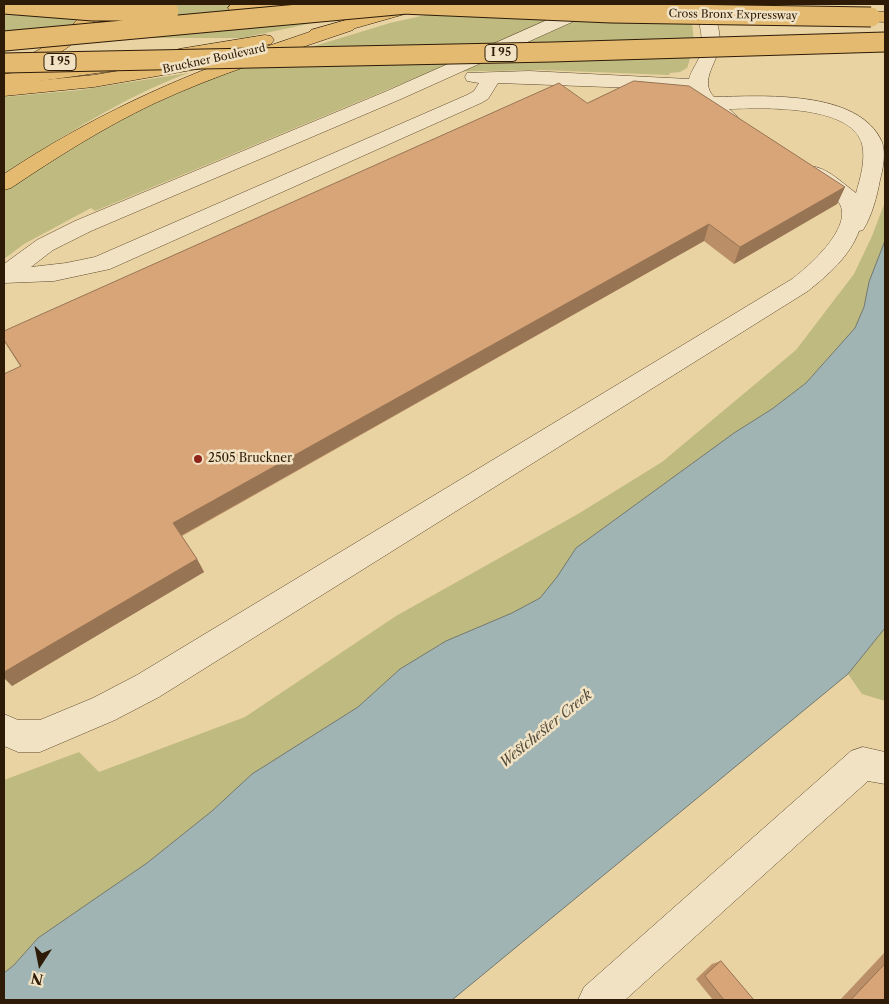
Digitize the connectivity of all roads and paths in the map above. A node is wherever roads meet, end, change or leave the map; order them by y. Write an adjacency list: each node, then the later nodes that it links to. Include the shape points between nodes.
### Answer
1 (4, 4): 3 (main road, bridge, via 134,12)
2 (97, 4): 18 (main road, via 84,23 59,45 33,61)
3 (300, 4)
4 (402, 4): 10 (main road, Cross Bronx Expressway, bridge, via 595,13)
5 (407, 4): 14 (main road, bridge)
6 (419, 4): 11 (main road, Bruckner Boulevard)
7 (548, 4): 12 (street, via 550,14)
8 (599, 4): 12 (street)
9 (703, 4): 23 (street, via 712,37 708,60 698,78)
10 (885, 17)
11 (347, 26): 21 (main road, via 136,62); 22 (main road, Bruckner Boulevard, via 178,68); 28 (main road, via 166,91 79,136)
12 (533, 34): 19 (street)
13 (885, 36): 16 (main road)
14 (4, 41)
15 (885, 42): 17 (main road, I 95, bridge)
16 (4, 49)
17 (4, 63)
18 (4, 71)
19 (434, 77): 20 (street); 29 (street, via 83,226 45,245)
20 (492, 78): 23 (street, via 588,89); 24 (street, via 479,97)
21 (4, 80)
22 (4, 90)
23 (703, 94): 26 (street); 31 (street, via 825,109 846,117 869,136 873,152 866,191 850,236 830,266 806,285 156,686 85,721)
24 (458, 106): 25 (street); 29 (street, via 102,263 50,275)
25 (475, 122)
26 (745, 128)
27 (792, 159): 30 (street, via 844,194 852,207 850,226 836,251 824,266 800,285 148,686 40,736 18,736)
28 (4, 183)
29 (4, 274)
30 (4, 730)
31 (4, 753)
32 (885, 768): 33 (street, via 863,763)
33 (597, 1000)

